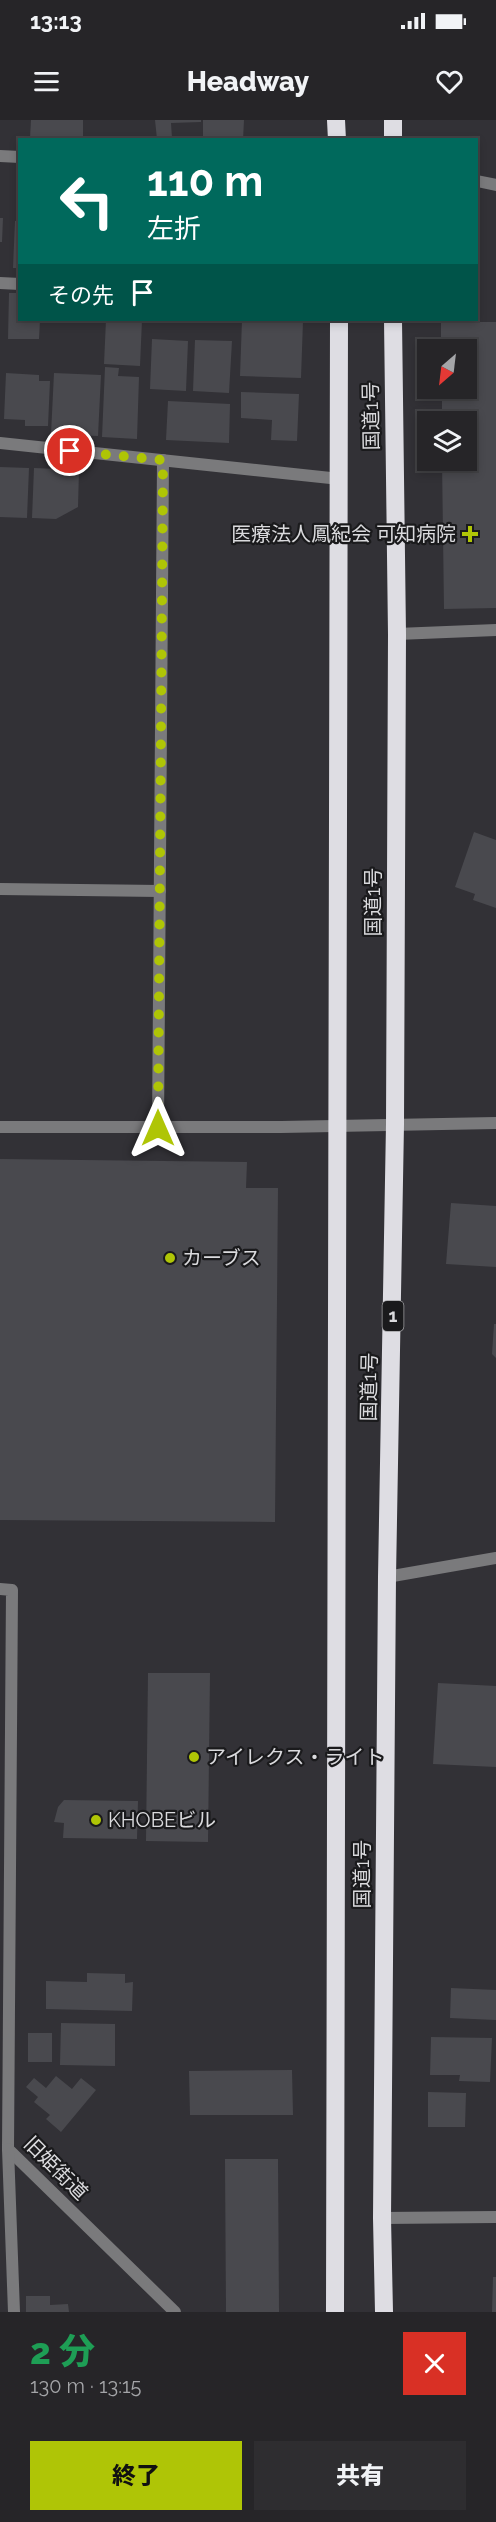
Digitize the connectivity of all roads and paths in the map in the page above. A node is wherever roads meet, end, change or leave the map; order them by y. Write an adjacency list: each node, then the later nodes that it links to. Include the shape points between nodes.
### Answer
1 (336, 120): 3 (highway)
2 (393, 120): 4 (highway)
3 (337, 138)
4 (393, 138)
5 (0, 156): 6 (street)
6 (18, 157)
7 (478, 181): 8 (street)
8 (496, 185)
9 (0, 283): 10 (street)
10 (18, 284)
11 (339, 321): 15 (highway, 国道1号)
12 (393, 321): 17 (highway, 国道1号 / 1)
13 (0, 443): 14 (street)
14 (163, 460): 15 (street); 19 (street)
15 (340, 479): 22 (highway, 国道1号)
16 (496, 630): 17 (street)
17 (397, 634): 21 (highway, 国道1号 / 1)
18 (0, 889): 19 (street)
19 (160, 891): 24 (street)
20 (496, 1123): 21 (street)
21 (395, 1124): 22 (street); 26 (highway, 国道1号 / 1)
22 (336, 1125): 24 (street); 33 (highway, 国道1号)
23 (0, 1127): 24 (street)
24 (158, 1128)
25 (496, 1558): 26 (street)
26 (387, 1577): 30 (highway, 国道1号 / 1)
27 (0, 1589): 28 (street, 旧姫街道, via 12,1590)
28 (8, 2150): 31 (street); 32 (street, 旧姫街道)
29 (496, 2217): 30 (street)
30 (382, 2218): 34 (highway, 国道1号 / 1)
31 (14, 2312)
32 (175, 2312)
33 (335, 2312)
34 (384, 2312)

